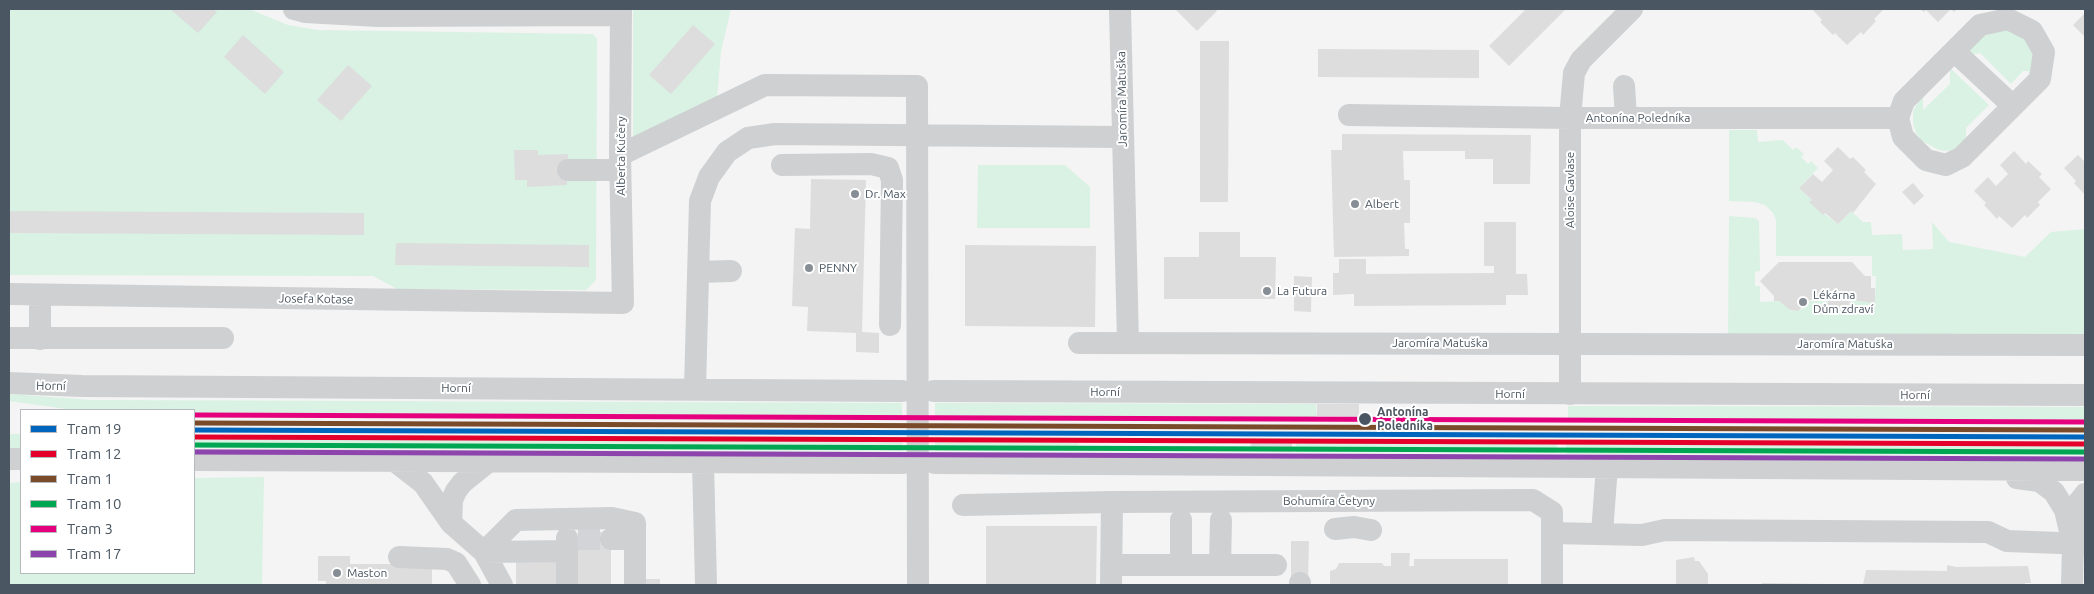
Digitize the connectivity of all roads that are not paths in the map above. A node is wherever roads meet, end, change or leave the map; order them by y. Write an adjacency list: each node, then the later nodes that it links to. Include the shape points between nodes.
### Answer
1 (294, 9): 4 (street, via 378,16)
2 (1120, 9): 13 (street, Jaromíra Matuška)
3 (1632, 9): 9 (street, Aloise Gavlase, via 1581,60 1574,72)
4 (621, 12): 14 (street, Alberta Kučery)
5 (1954, 51): 7 (street); 7 (street, via 1980,25 2008,19 2032,31 2044,52 2040,79); 11 (street, via 1904,101)
6 (1624, 86): 10 (street)
7 (2013, 106): 11 (street, via 1962,157 1946,165 1926,160 1903,137)
8 (1349, 116): 9 (street, Antonína Poledníka)
9 (1570, 118): 10 (street, Antonína Poledníka); 30 (street, Aloise Gavlase)
10 (1626, 118): 11 (street, Antonína Poledníka)
11 (1898, 118)
12 (917, 136): 13 (street); 14 (street, via 917,86 766,85); 18 (street); 19 (street, via 775,134 748,138 727,152 709,177 700,200)
13 (1122, 137): 28 (street, Jaromíra Matuška)
14 (620, 163): 16 (street); 23 (street, Alberta Kučery)
15 (782, 165): 17 (street, via 871,164 888,168 892,180)
16 (568, 170)
17 (890, 246): 18 (street); 24 (street)
18 (918, 246): 72 (street)
19 (698, 272): 20 (street); 33 (street)
20 (731, 272)
21 (9, 294): 22 (street, Josefa Kotase)
22 (40, 295): 23 (street, Josefa Kotase); 27 (street)
23 (623, 303)
24 (890, 325)
25 (9, 338): 27 (street)
26 (224, 338): 27 (street)
27 (40, 339)
28 (1128, 342): 29 (street); 30 (street, Jaromíra Matuška)
29 (1079, 343)
30 (1569, 343): 31 (street, Jaromíra Matuška); 36 (street, Aloise Gavlase)
31 (2085, 344)
32 (9, 383): 33 (street, Horní)
33 (695, 389): 34 (street, Horní)
34 (902, 391)
35 (934, 391): 36 (street, Horní)
36 (1570, 394): 37 (street, Horní)
37 (2085, 395)
38 (195, 460): 39 (street)
39 (396, 462): 40 (street); 53 (street, via 423,483)
40 (488, 462): 41 (street); 53 (street, via 456,491)
41 (703, 463): 42 (street); 71 (street)
42 (902, 463)
43 (935, 463): 44 (street)
44 (1607, 466): 45 (street); 56 (street)
45 (1889, 468): 46 (street); 60 (street, via 1921,476 2039,481 2054,492)
46 (2085, 470)
47 (2085, 494): 60 (street, via 2078,504)
48 (1353, 501): 49 (street, Bohumíra Četyny); 54 (street); 55 (street, Bohumíra Četyny, via 1533,500 1552,512)
49 (1112, 502): 50 (street, Bohumíra Četyny); 66 (street)
50 (963, 504)
51 (1181, 520): 63 (street)
52 (1221, 520): 64 (street)
53 (450, 523): 61 (street)
54 (1354, 529)
55 (1552, 533): 56 (street); 73 (street, Bohumíra Četyny)
56 (1602, 533): 60 (street, via 1642,535 1665,530 1988,532 2007,541)
57 (570, 537): 59 (street, via 612,518 635,523); 61 (street); 61 (street, via 516,520); 69 (street)
58 (611, 539): 59 (street)
59 (636, 539): 70 (street)
60 (2079, 544): 74 (street)
61 (484, 552): 68 (street)
62 (399, 557): 67 (street, via 447,558 456,563)
63 (1181, 565): 64 (street); 66 (street)
64 (1220, 565): 65 (street)
65 (1276, 565)
66 (1111, 575)
67 (470, 585)
68 (502, 585)
69 (567, 585)
70 (635, 585)
71 (706, 585)
72 (918, 585)
73 (1552, 585)
74 (2072, 585)

